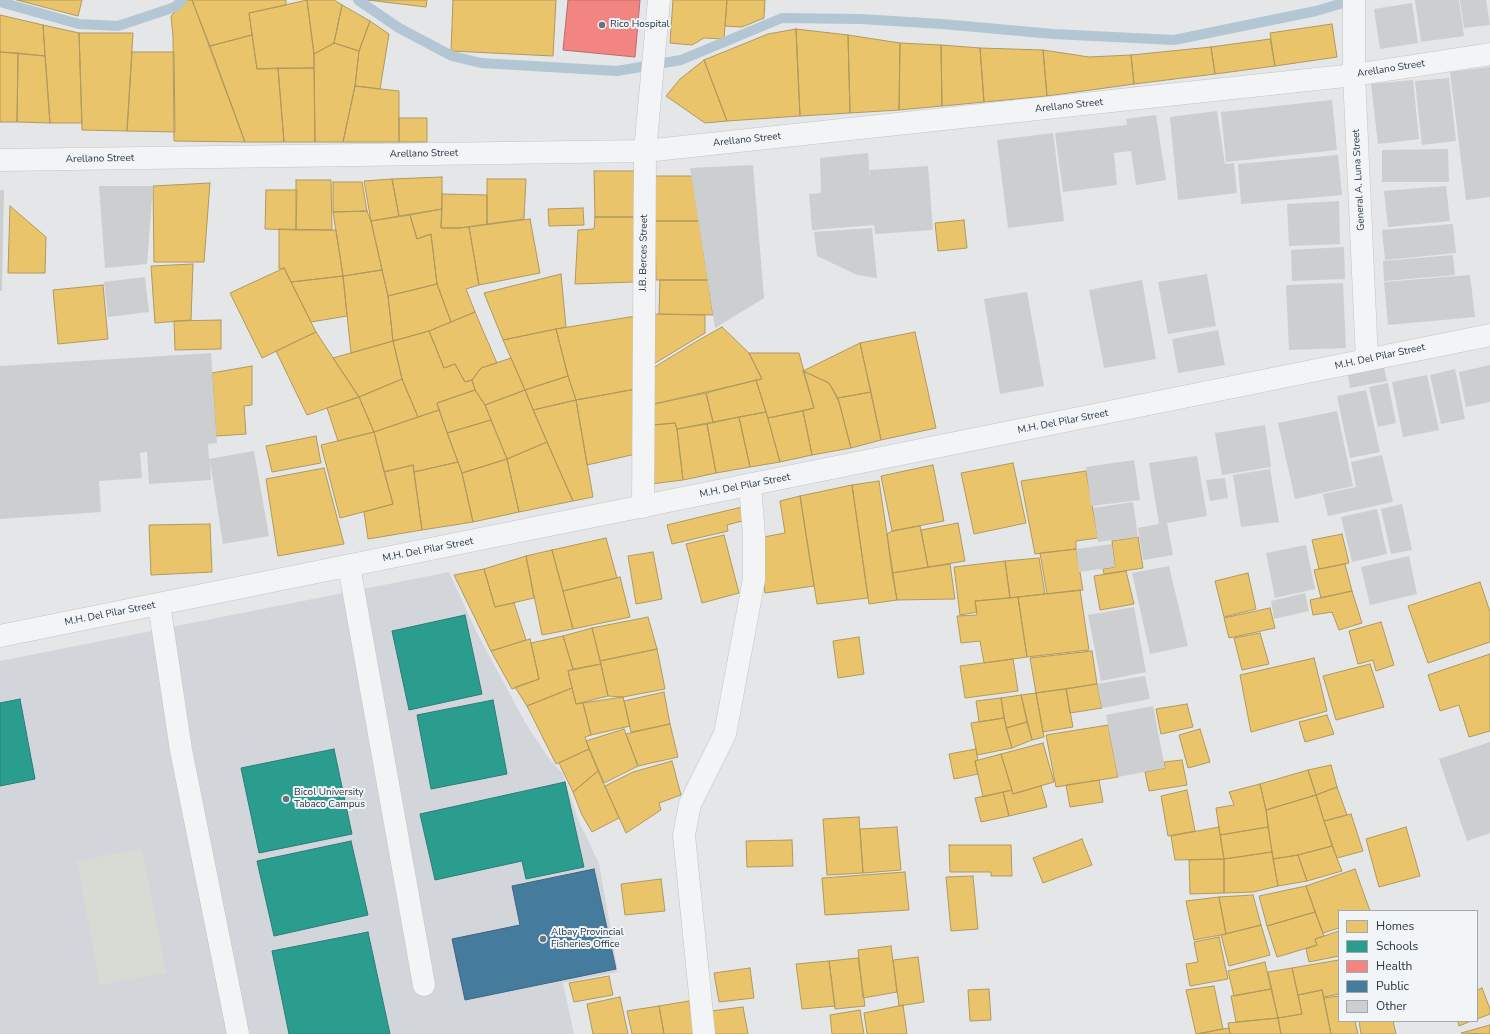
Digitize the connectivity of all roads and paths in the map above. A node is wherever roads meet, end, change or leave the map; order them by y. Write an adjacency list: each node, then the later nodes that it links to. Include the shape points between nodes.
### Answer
1 (659, 0): 5 (street, J.B. Berces Street)
2 (1354, 0): 4 (street, General A. Luna Street)
3 (1490, 54): 4 (street, Arellano Street)
4 (1354, 75): 5 (street, Arellano Street); 8 (street, General A. Luna Street)
5 (645, 152): 6 (street, Arellano Street); 10 (street, J.B. Berces Street)
6 (0, 160)
7 (1490, 335): 8 (street, M.H. Del Pilar Street)
8 (1367, 360): 9 (street, M.H. Del Pilar Street)
9 (750, 485): 10 (street, M.H. Del Pilar Street); 16 (street, via 754,579 725,734 690,804 684,835)
10 (643, 507): 11 (street, M.H. Del Pilar Street)
11 (349, 566): 12 (street, M.H. Del Pilar Street); 14 (street)
12 (159, 604): 13 (street, M.H. Del Pilar Street); 15 (street, via 181,750)
13 (0, 636)
14 (424, 984)
15 (238, 1034)
16 (704, 1034)

